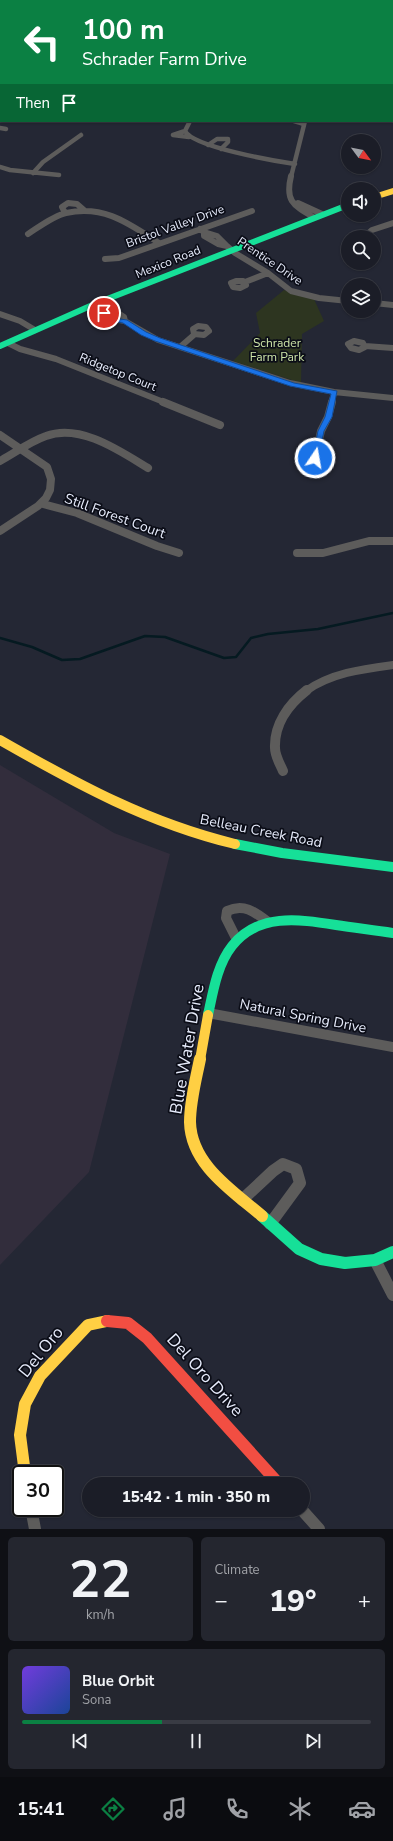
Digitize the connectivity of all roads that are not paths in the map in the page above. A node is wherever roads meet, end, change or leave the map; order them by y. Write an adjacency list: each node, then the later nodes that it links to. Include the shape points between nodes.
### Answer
1 (189, 122): 3 (street)
2 (305, 122): 8 (street)
3 (185, 130): 5 (street); 5 (street, via 173,135)
4 (81, 135): 10 (street)
5 (190, 136): 6 (street)
6 (208, 145): 7 (street); 7 (street, via 217,139 228,139)
7 (221, 149): 8 (street, via 264,160)
8 (294, 164): 14 (street, via 288,189)
9 (0, 167): 10 (street)
10 (33, 173): 11 (street)
11 (59, 175)
12 (393, 191): 13 (main road)
13 (381, 195)
14 (294, 202): 19 (street, via 304,205); 19 (street, via 295,206)
15 (341, 207): 19 (main road, Mexico Road)
16 (85, 211): 18 (street); 18 (street, via 77,204 68,203 62,207); 24 (street, via 103,212 118,217)
17 (252, 211): 21 (street, Bristol Valley Drive)
18 (65, 213): 23 (street)
19 (317, 216): 25 (main road, Mexico Road)
20 (393, 223): 22 (street)
21 (202, 230): 24 (street, Bristol Valley Drive); 25 (street, Prentice Drive, via 204,236)
22 (372, 230)
23 (28, 234)
24 (159, 243): 26 (street, Bristol Valley Drive, via 119,258)
25 (229, 248): 27 (street, Prentice Drive); 32 (main road, Mexico Road)
26 (105, 259)
27 (268, 273): 28 (street); 29 (street, Prentice Drive, via 283,286 299,294)
28 (244, 282)
29 (341, 300)
30 (381, 304): 31 (street)
31 (393, 305)
32 (101, 306): 34 (main road, Mexico Road); 38 (street, via 104,313)
33 (0, 314): 34 (street)
34 (35, 330): 36 (main road, Mexico Road)
35 (196, 334): 38 (street)
36 (4, 345): 42 (street, Ridgetop Court, via 56,359)
37 (365, 346): 39 (street)
38 (180, 347): 40 (street, via 292,385)
39 (393, 348)
40 (334, 393): 41 (street); 45 (street)
41 (393, 398)
42 (220, 425)
43 (0, 435): 44 (street)
44 (21, 449): 46 (street); 47 (street, via 52,433 79,434 131,457); 48 (street, via 47,467 50,474 50,493)
45 (315, 458)
46 (0, 461)
47 (148, 468)
48 (43, 504): 49 (street); 51 (street, Still Forest Court, via 77,513)
49 (0, 531)
50 (393, 541): 52 (street, via 369,541 323,553)
51 (179, 553)
52 (298, 553)
53 (393, 665): 55 (street, via 332,677 312,687 298,698 284,713 276,731 275,749)
54 (0, 740): 56 (main road, Belleau Creek Road, via 117,803 174,827 262,849)
55 (283, 771)
56 (393, 867)
57 (268, 922): 58 (main road, Blue Water Drive, via 303,920); 59 (main road, Blue Water Drive); 59 (street, via 241,906 234,906 227,911 226,918)
58 (393, 933)
59 (236, 938): 60 (main road, Blue Water Drive, via 217,973)
60 (208, 1013): 61 (street, Natural Spring Drive); 62 (main road, Blue Water Drive, via 190,1112 191,1133 198,1154 209,1170)
61 (393, 1047)
62 (242, 1200): 63 (main road, Blue Water Drive); 63 (street, via 283,1164 296,1169 300,1183)
63 (270, 1224): 65 (main road, Blue Water Drive, via 299,1249 321,1259 345,1263)
64 (393, 1252): 65 (main road, Blue Water Drive)
65 (375, 1260): 66 (street)
66 (393, 1295)
67 (88, 1325): 68 (main road, Del Oro, via 40,1376 25,1404 20,1435); 69 (main road, Del Oro Drive, via 102,1321 128,1323 147,1338)
68 (24, 1465)
69 (273, 1477)
70 (32, 1517): 72 (street)
71 (309, 1517): 73 (street)
72 (34, 1529)
73 (320, 1529)

